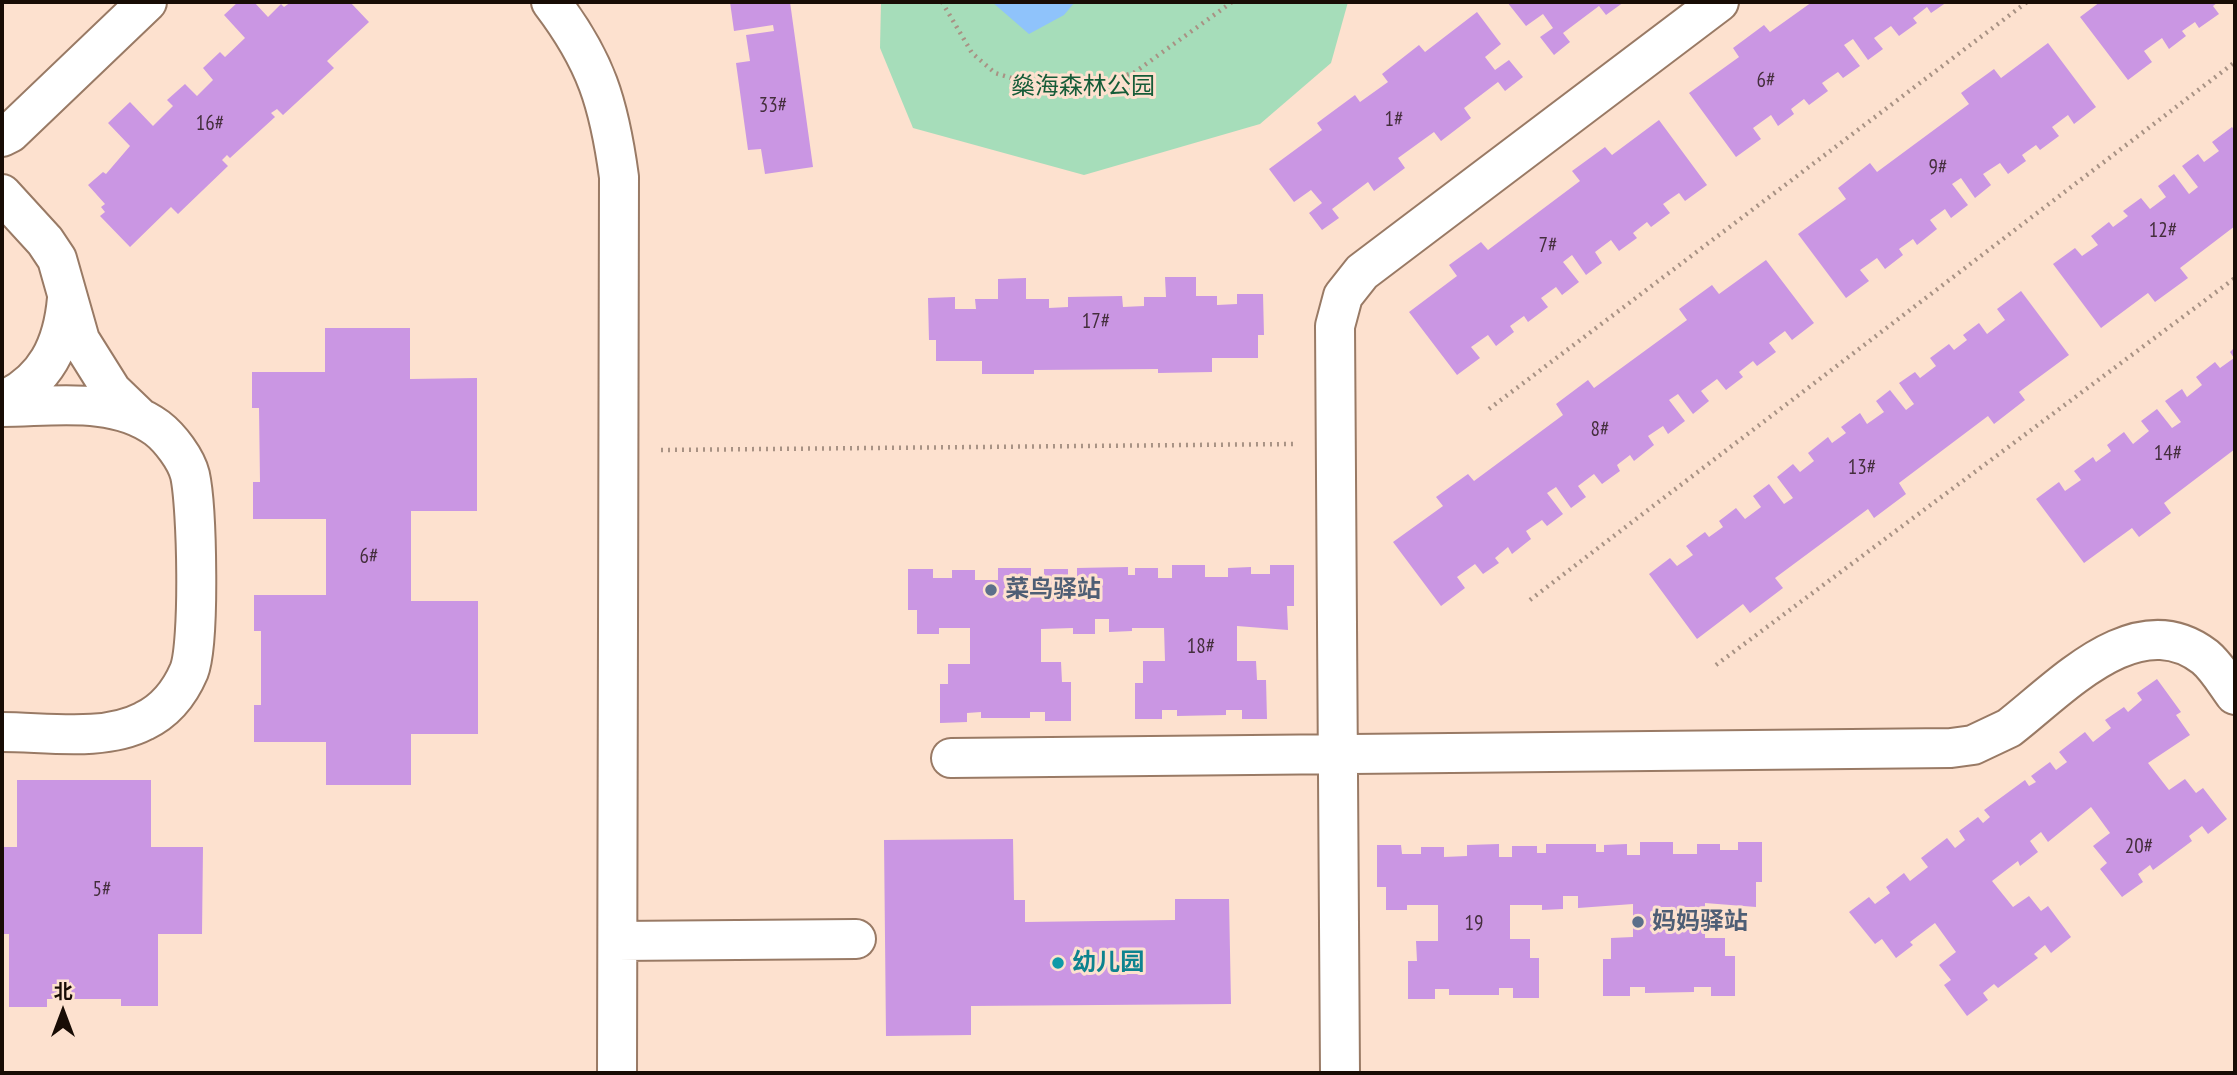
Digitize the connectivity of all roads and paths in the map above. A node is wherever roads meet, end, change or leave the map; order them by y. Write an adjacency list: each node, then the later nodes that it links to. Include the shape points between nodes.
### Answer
1 (147, 2): 8 (lane)
2 (551, 2): 17 (lane, via 580,42 600,82 613,128 619,177)
3 (942, 2): 4 (path, via 972,53 995,73 1021,81 1107,82 1135,72)
4 (1232, 2)
5 (1719, 2): 16 (lane, via 1362,272 1343,296 1335,326)
6 (2027, 2): 14 (path)
7 (2235, 62): 18 (path)
8 (15, 126): 9 (lane)
9 (15, 208): 11 (lane, via 57,259)
10 (2235, 278): 19 (path)
11 (67, 296): 12 (lane, via 54,356 42,374); 15 (lane, via 80,340 94,364 112,391)
12 (2, 401)
13 (2, 407): 15 (lane, via 115,409)
14 (1489, 410)
15 (139, 417): 21 (lane, via 159,429 190,473 195,647 189,670 177,696 146,720 125,729)
16 (1336, 444): 17 (path); 22 (lane)
17 (618, 450): 25 (lane)
18 (1530, 600)
19 (1716, 665)
20 (2235, 695): 22 (lane, via 2205,658 2187,647 2144,640 2108,652 2009,729 1962,747)
21 (2, 732)
22 (1338, 752): 23 (lane); 27 (lane)
23 (951, 758)
24 (856, 939): 25 (lane)
25 (618, 941): 26 (lane)
26 (617, 1073)
27 (1340, 1073)

